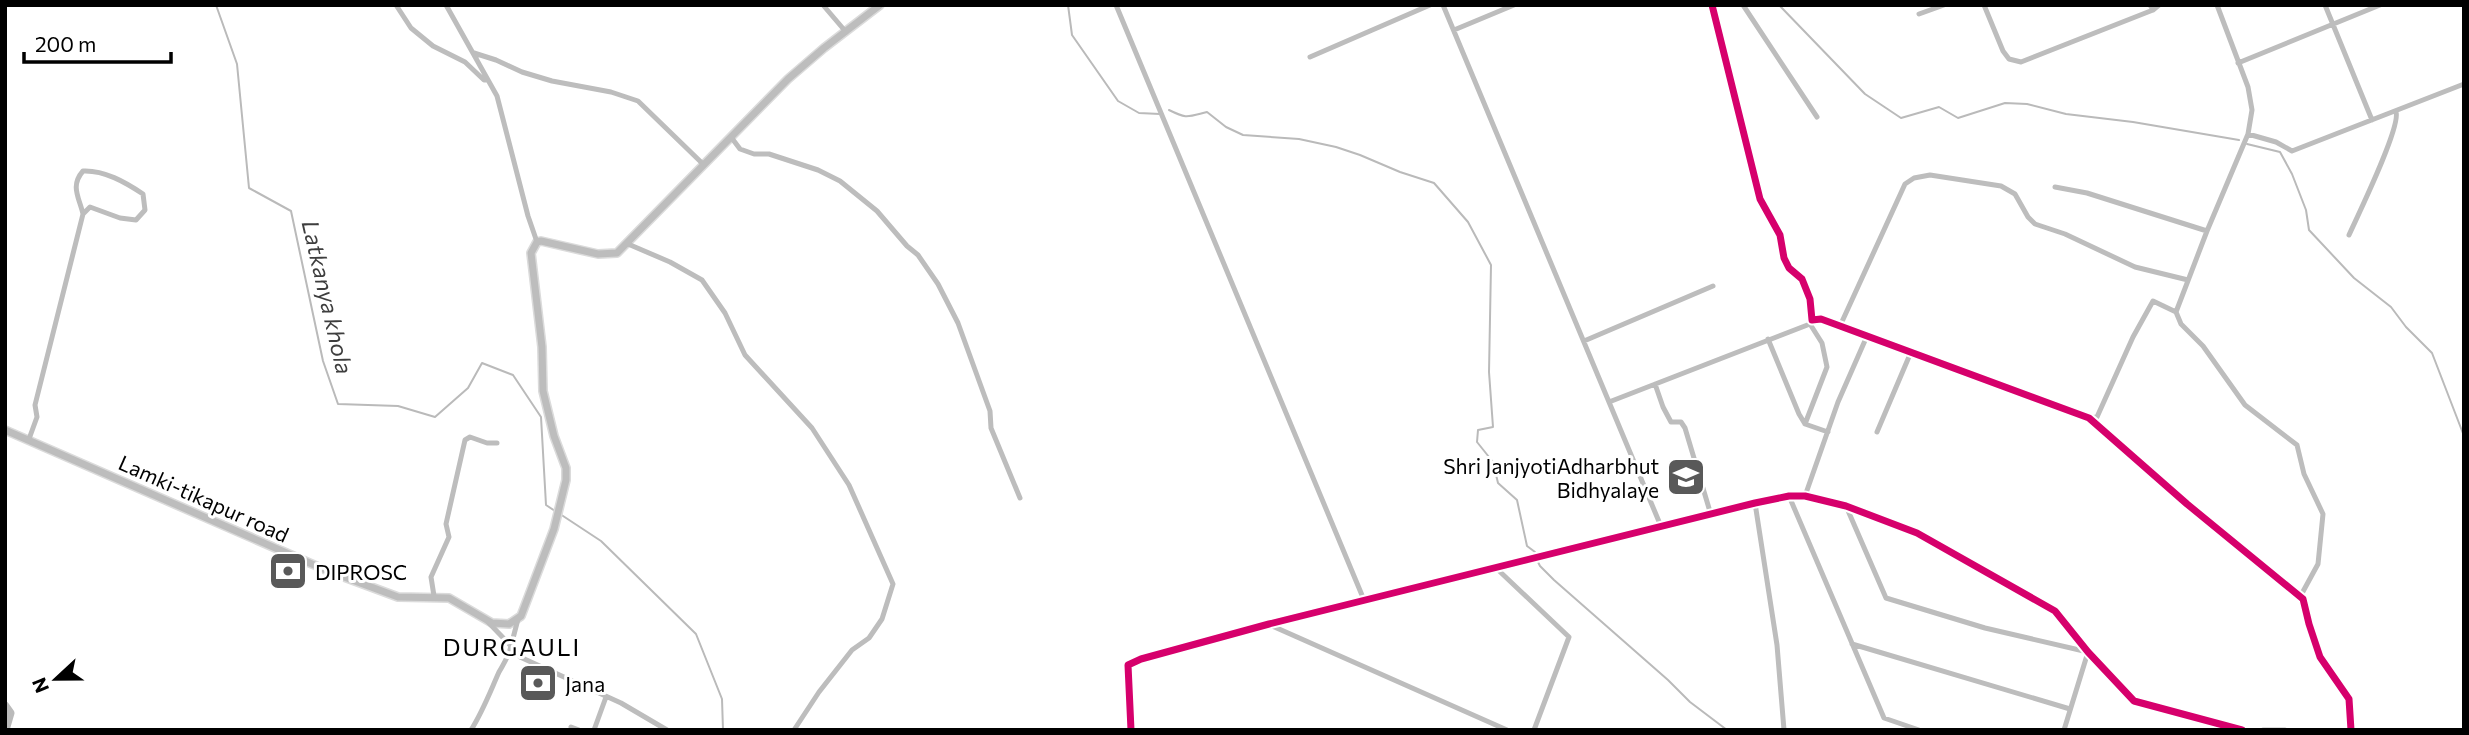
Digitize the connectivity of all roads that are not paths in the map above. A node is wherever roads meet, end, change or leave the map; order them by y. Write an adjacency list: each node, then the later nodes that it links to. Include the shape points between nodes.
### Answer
1 (396, 5): 25 (street, via 411,28 433,47 456,56)
2 (446, 5): 22 (street)
3 (823, 5): 21 (street)
4 (880, 5): 21 (main road)
5 (1116, 5): 67 (street)
6 (1430, 5): 23 (street)
7 (1443, 5): 20 (street)
8 (1514, 5): 20 (street)
9 (1712, 5): 42 (street, via 1760,199 1780,235 1789,268 1802,279 1810,299)
10 (1743, 5): 28 (street)
11 (1944, 5): 18 (street)
12 (1984, 5): 17 (street, via 2003,51 2009,59 2021,62)
13 (2159, 5): 17 (street)
14 (2217, 5): 24 (street)
15 (2325, 5): 19 (street)
16 (2380, 5): 19 (street)
17 (2152, 8)
18 (1919, 14)
19 (2333, 25): 24 (street); 29 (street)
20 (1454, 30): 46 (street)
21 (846, 32): 31 (main road, via 788,79)
22 (474, 53): 25 (street); 32 (street, via 552,81 638,101)
23 (1310, 57)
24 (2238, 63): 30 (street, via 2252,110)
25 (488, 80): 37 (street, via 497,96)
26 (2464, 84): 27 (street)
27 (2396, 112): 29 (street); 36 (street, via 2388,145)
28 (1817, 117)
29 (2372, 120): 30 (street, via 2292,151)
30 (2248, 134): 35 (street)
31 (731, 136): 32 (main road); 59 (street, via 740,149 769,154 840,181 877,211 918,255 958,323 990,411 991,428)
32 (705, 165): 38 (main road)
33 (2055, 187): 35 (street)
34 (83, 214): 34 (street, via 75,191 83,171 104,174 143,194 145,210 136,220 90,207); 55 (street)
35 (2207, 231): 39 (street)
36 (2350, 235)
37 (537, 242): 38 (main road, via 598,254 617,253); 68 (main road, via 531,253 543,391 566,468 554,529)
38 (628, 244): 81 (street, via 702,280 745,355 812,428 849,485 892,584 882,619 869,638 852,650)
39 (2188, 280): 41 (street); 43 (street, via 2135,267 2035,224 2015,194 2001,186 1930,175 1905,184)
40 (1713, 286): 46 (street)
41 (2176, 312): 50 (street, via 2153,301 2146,309 2097,417); 66 (street, via 2245,405 2297,445 2304,474 2323,514 2318,564)
42 (1811, 322): 43 (street, via 1821,319); 45 (street); 51 (street, via 1827,367)
43 (1840, 326): 44 (street)
44 (1867, 336): 47 (street); 53 (street)
45 (1768, 339): 48 (street); 51 (street)
46 (1584, 341): 49 (street)
47 (1911, 352): 50 (street); 54 (street)
48 (1655, 384): 49 (street); 62 (street, via 1671,422 1681,422 1685,428)
49 (1609, 402): 63 (street, via 1660,524)
50 (2089, 418): 66 (street)
51 (1805, 424): 53 (street)
52 (5, 430): 55 (main road, Lamki-tikapur road)
53 (1828, 432): 58 (street)
54 (1877, 432)
55 (29, 439): 65 (main road, Lamki-tikapur road, via 328,571 398,597)
56 (497, 443): 65 (street, via 465,440 446,524 449,537 431,577)
57 (1789, 496): 58 (street); 60 (street); 71 (street)
58 (1805, 496): 61 (street)
59 (1020, 498)
60 (1755, 503): 62 (street); 85 (street, via 1777,645)
61 (1846, 506): 73 (street, via 1917,533 2055,611); 73 (street, via 1886,598)
62 (1711, 515): 63 (street)
63 (1657, 528): 64 (street)
64 (1496, 567): 67 (street); 84 (street, via 1569,637)
65 (434, 596): 69 (main road, Lamki-tikapur road, via 449,598)
66 (2300, 597): 91 (street, via 2320,657 2349,699)
67 (1364, 600): 70 (street)
68 (518, 619): 69 (main road, Lamki-tikapur road, via 509,625); 72 (street)
69 (487, 621): 72 (street)
70 (1269, 624): 82 (street, via 1128,665); 83 (street)
71 (1852, 644): 75 (street); 86 (street, via 1884,718)
72 (511, 646): 74 (street, via 520,657); 77 (street)
73 (2088, 652): 75 (street); 88 (street, via 2134,701)
74 (606, 696): 79 (street); 80 (street)
75 (2070, 709): 87 (street)
76 (571, 727): 78 (street)
77 (471, 730)
78 (579, 730)
79 (594, 730)
80 (667, 730)
81 (794, 730)
82 (1130, 730)
83 (1507, 730)
84 (1534, 730)
85 (1784, 730)
86 (1919, 730)
87 (2064, 730)
88 (2242, 730)
89 (2263, 730): 90 (street)
90 (2285, 730)
91 (2351, 730)

